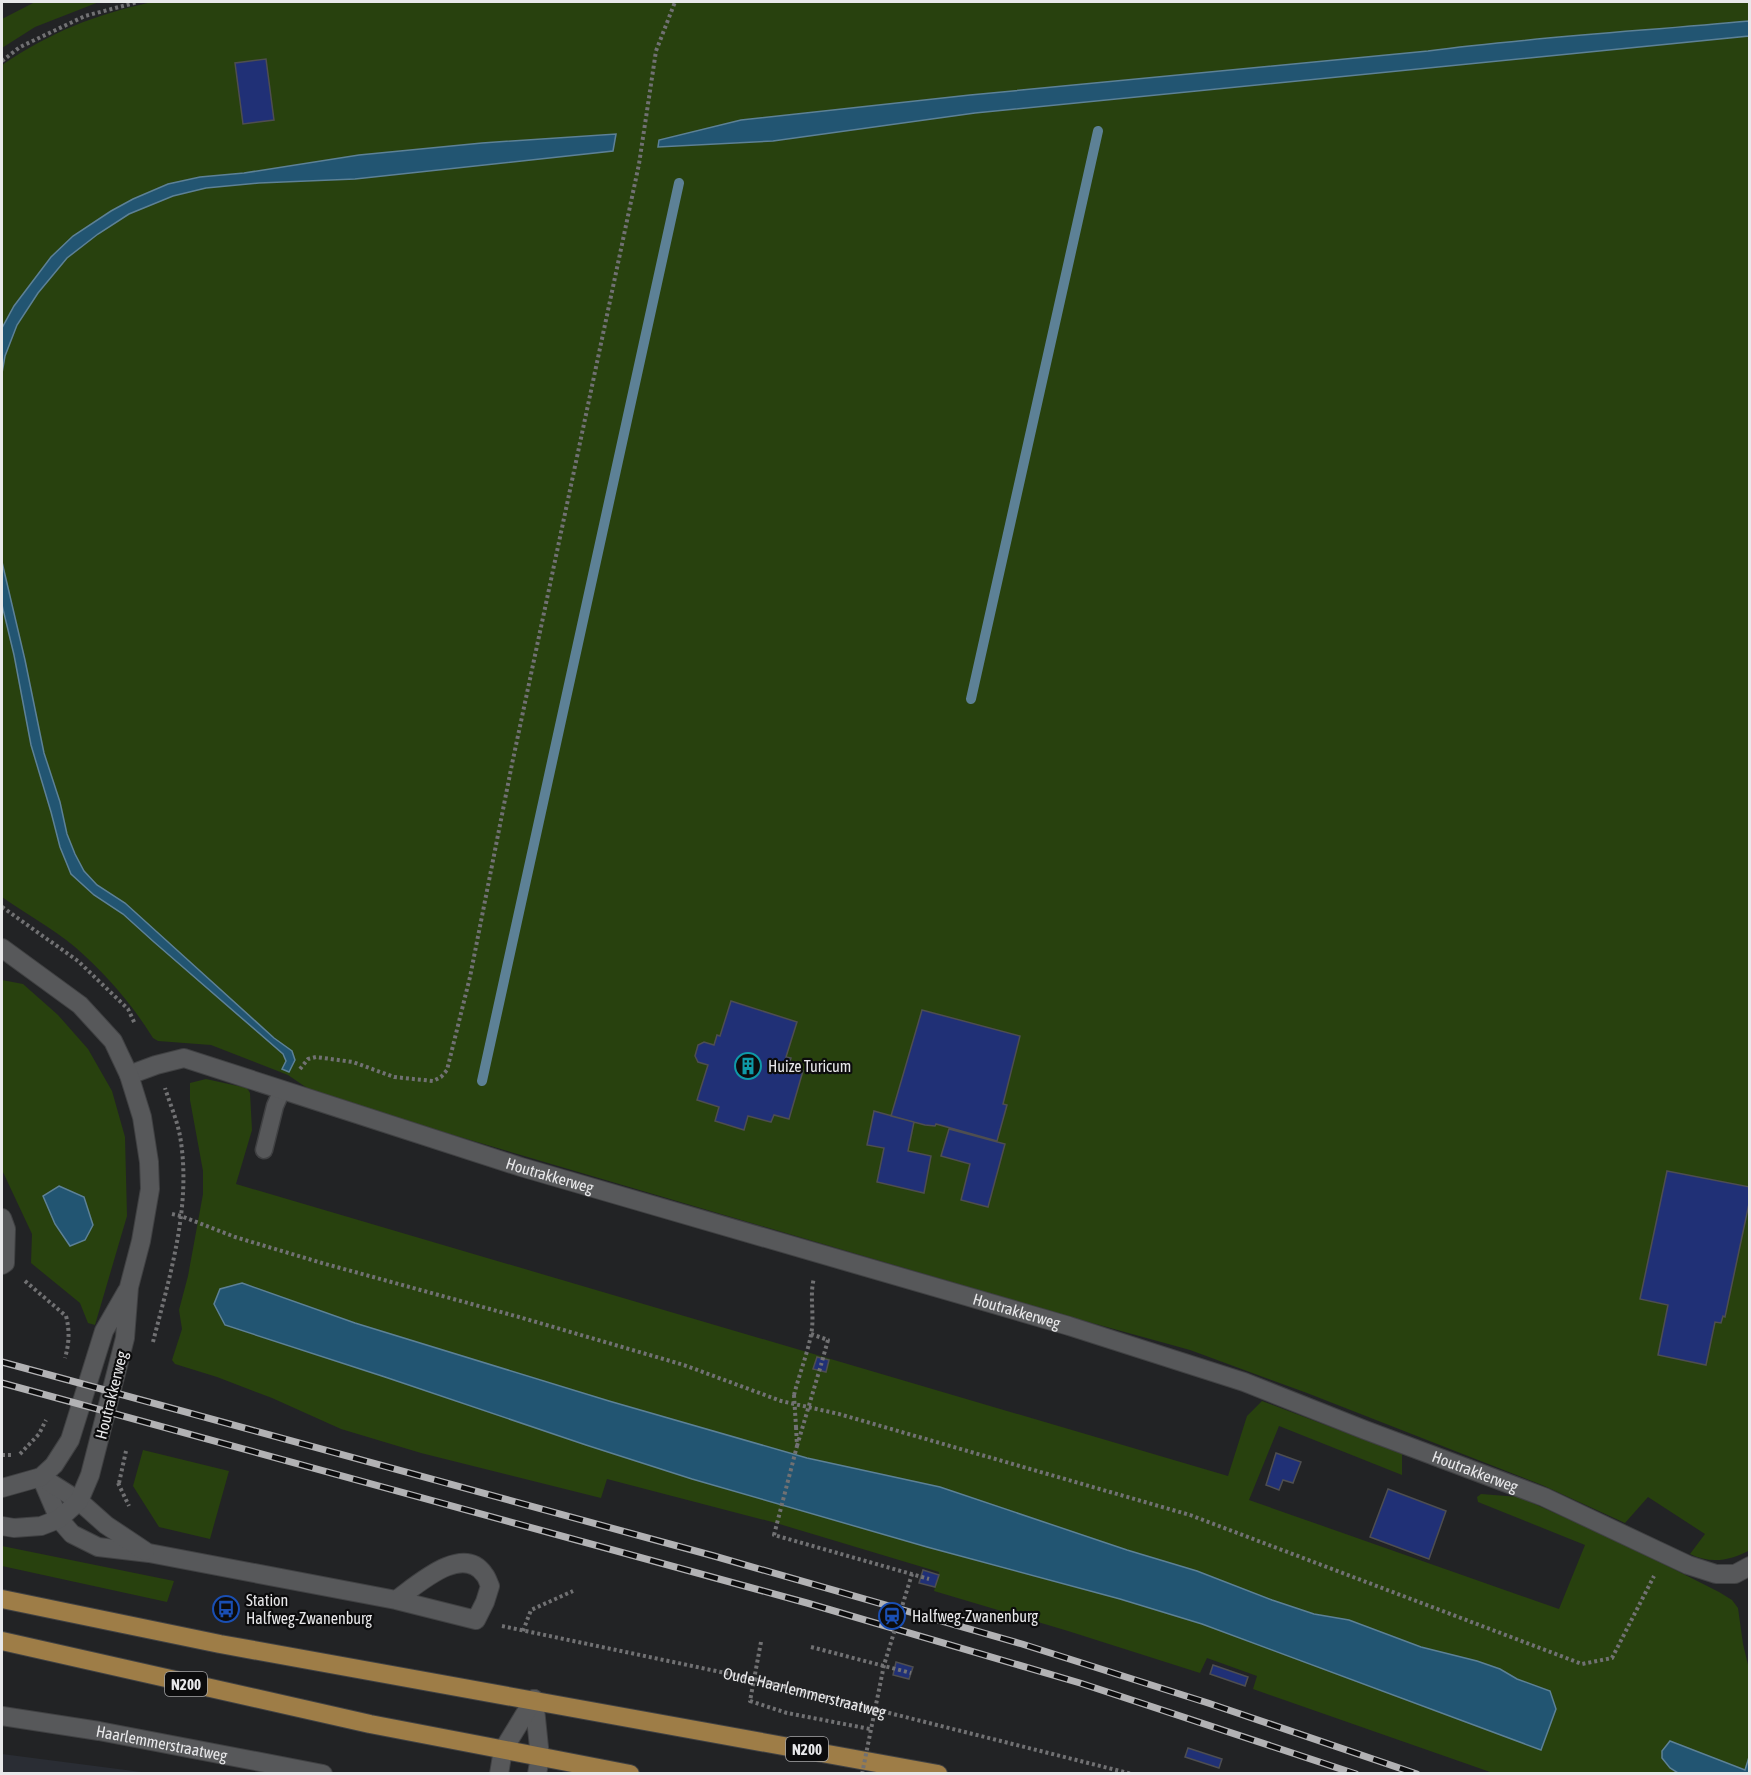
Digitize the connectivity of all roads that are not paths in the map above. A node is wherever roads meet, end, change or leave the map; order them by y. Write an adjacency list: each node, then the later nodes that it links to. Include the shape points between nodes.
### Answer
1 (2, 948): 2 (street, Houtrakkerweg, via 80,1005 113,1041)
2 (129, 1076): 3 (street, Houtrakkerweg, via 184,1058); 7 (street, Houtrakkerweg, via 147,1140 150,1189)
3 (282, 1090): 4 (lane); 14 (street, Houtrakkerweg, via 521,1167 1069,1326 1244,1382 1544,1497 1688,1565 1716,1574)
4 (264, 1150)
5 (2, 1218): 6 (street, via 6,1229)
6 (3, 1264)
7 (129, 1287): 8 (street, Houtrakkerweg, via 104,1331 70,1440); 10 (street, Houtrakkerweg, via 125,1338 90,1475)
8 (40, 1478): 9 (street); 10 (street); 11 (street)
9 (2, 1488)
10 (79, 1501): 11 (street); 13 (street, via 106,1525)
11 (59, 1519): 12 (street, via 41,1526); 13 (street, via 72,1534 98,1546)
12 (2, 1526)
13 (149, 1553): 16 (street)
14 (1742, 1570)
15 (2, 1599): 18 (main road, N200, via 220,1644)
16 (396, 1600): 16 (street, via 442,1568 457,1564 471,1563 484,1573 490,1586 476,1620)
17 (2, 1641): 20 (main road, N200)
18 (534, 1699): 20 (street); 21 (street); 25 (main road, N200)
19 (2, 1716): 22 (street, Haarlemmerstraatweg)
20 (503, 1750): 21 (main road, N200); 23 (street)
21 (538, 1765): 24 (main road, N200)
22 (323, 1773)
23 (499, 1773)
24 (630, 1773)
25 (938, 1773)

